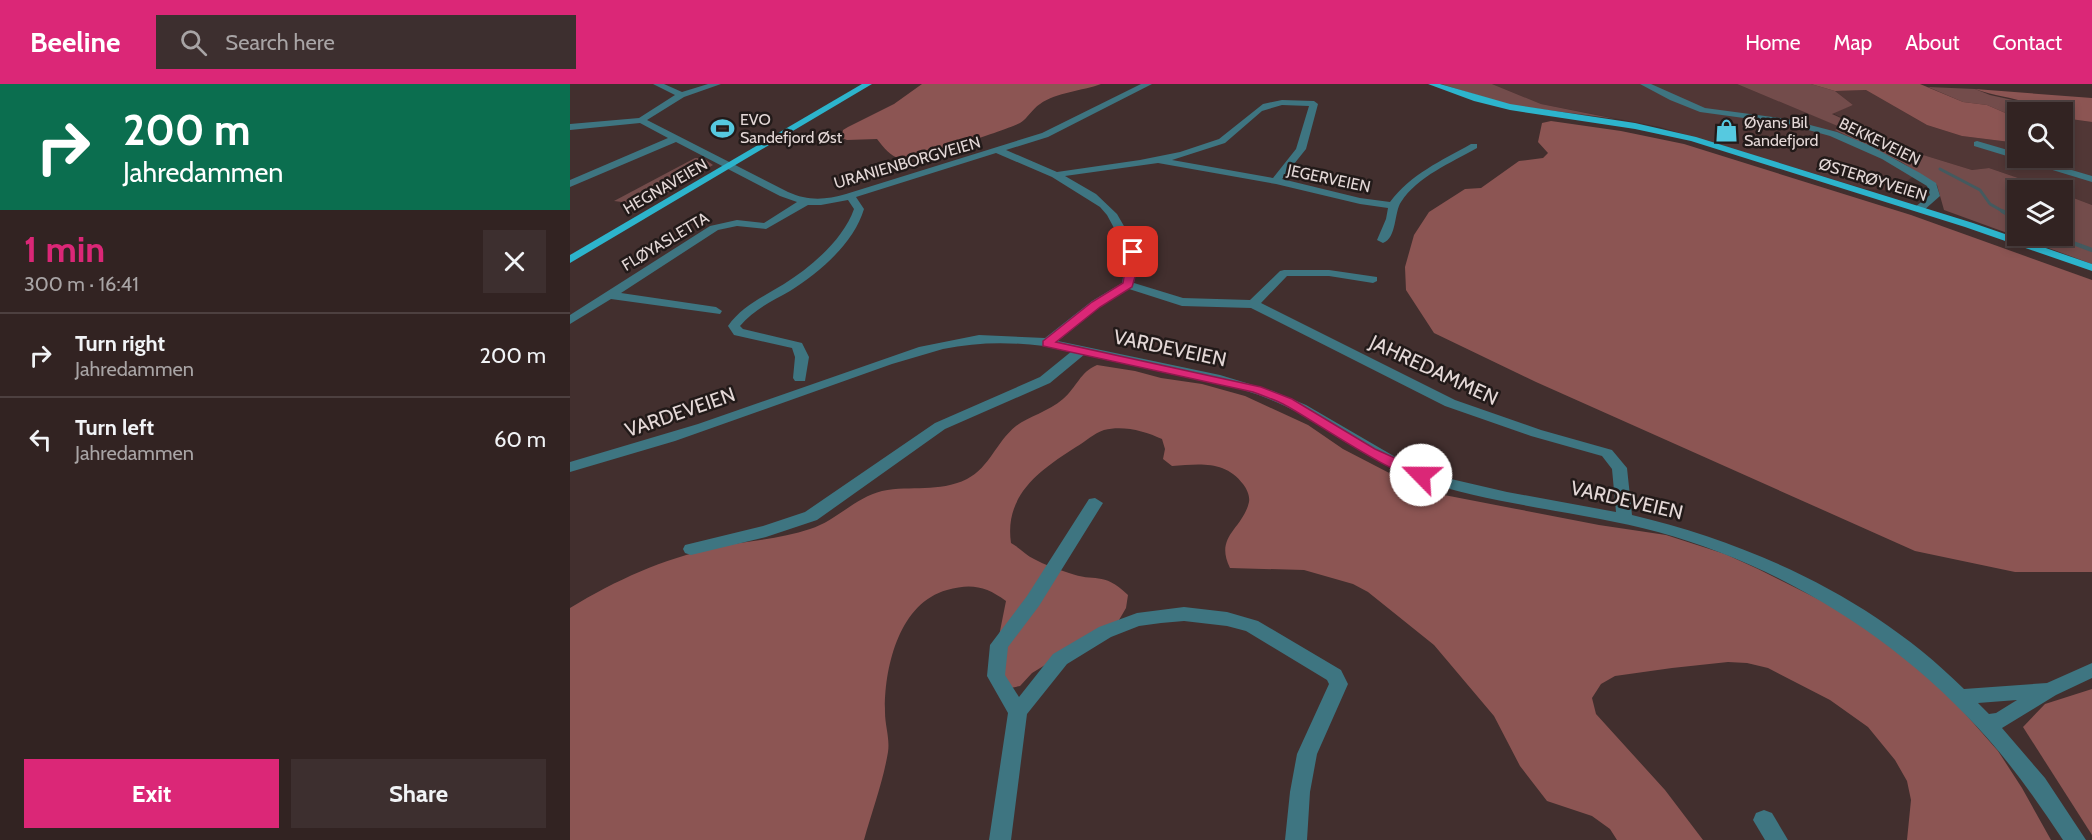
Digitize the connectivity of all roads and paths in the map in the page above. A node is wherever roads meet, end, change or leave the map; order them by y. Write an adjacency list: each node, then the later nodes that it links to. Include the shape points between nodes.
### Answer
1 (657, 84): 7 (street)
2 (717, 84): 7 (street)
3 (868, 84): 16 (main road, HEGNAVEIEN)
4 (1148, 84): 13 (street, URANIENBORGVEIEN, via 1056,131)
5 (1432, 84): 25 (main road, ØSTERØYVEIEN, via 1519,109 1670,132)
6 (1644, 84): 25 (street, BEKKEVEIEN, via 1702,109 1796,123 1856,144 1932,185 1935,196)
7 (681, 95): 8 (street)
8 (641, 120): 9 (street); 10 (street, URANIENBORGVEIEN)
9 (570, 128)
10 (675, 139): 16 (street, URANIENBORGVEIEN); 21 (street)
11 (1977, 144): 14 (street)
12 (1474, 146): 24 (street, JEGERVEIEN, via 1424,174)
13 (999, 151): 18 (street); 22 (street, URANIENBORGVEIEN)
14 (2007, 153)
15 (1160, 160): 18 (street); 20 (street, JEGERVEIEN); 20 (street, via 1222,140 1268,104 1314,105 1301,148)
16 (731, 166): 23 (street, URANIENBORGVEIEN, via 772,190); 27 (main road, HEGNAVEIEN)
17 (2055, 168): 19 (street)
18 (1056, 175): 30 (street, via 1092,196 1112,214 1133,252)
19 (2092, 179)
20 (1276, 181): 24 (street, JEGERVEIEN)
21 (570, 184)
22 (850, 196): 23 (street, URANIENBORGVEIEN); 37 (street, via 859,209 849,231 795,282 749,311 734,326 750,336 797,346 802,357)
23 (805, 202): 31 (street, FLØYASLETTA, via 766,226 737,224 714,228)
24 (1393, 205): 26 (street, via 1393,220)
25 (1919, 209): 28 (main road, ØSTERØYVEIEN)
26 (1383, 240)
27 (570, 260)
28 (2092, 268)
29 (1373, 279): 32 (street, via 1329,273 1284,273)
30 (1128, 285): 32 (street, JAHREDAMMEN, via 1182,302); 35 (street, via 1096,304)
31 (610, 295): 33 (street, FLØYASLETTA); 34 (street, FLØYASLETTA)
32 (1253, 304): 40 (street, JAHREDAMMEN, via 1450,403 1607,453 1619,468)
33 (716, 311)
34 (570, 320)
35 (1047, 344): 36 (street, VARDEVEIEN); 38 (street, VARDEVEIEN, via 980,339 931,348 661,442)
36 (1082, 350): 40 (street, VARDEVEIEN, via 1235,383 1275,396 1371,452 1421,475); 41 (street, via 1045,380 940,426 811,516)
37 (800, 378)
38 (570, 467)
39 (1095, 503): 45 (street, via 1033,601 999,645 996,676)
40 (1624, 519): 44 (street, VARDEVEIEN, via 1708,542 1808,587 1891,638)
41 (691, 549)
42 (2092, 670): 43 (street)
43 (2049, 690): 44 (street); 46 (street, via 2001,720)
44 (1962, 697): 46 (street, VARDEVEIEN)
45 (1018, 712): 48 (street); 49 (street, via 1060,659 1105,632 1137,620 1184,614 1252,626 1334,675 1339,684 1307,754)
46 (1987, 723): 51 (street, VARDEVEIEN, via 2035,780)
47 (1764, 820): 50 (street)
48 (1000, 840)
49 (1296, 840)
50 (1777, 840)
51 (2075, 840)

